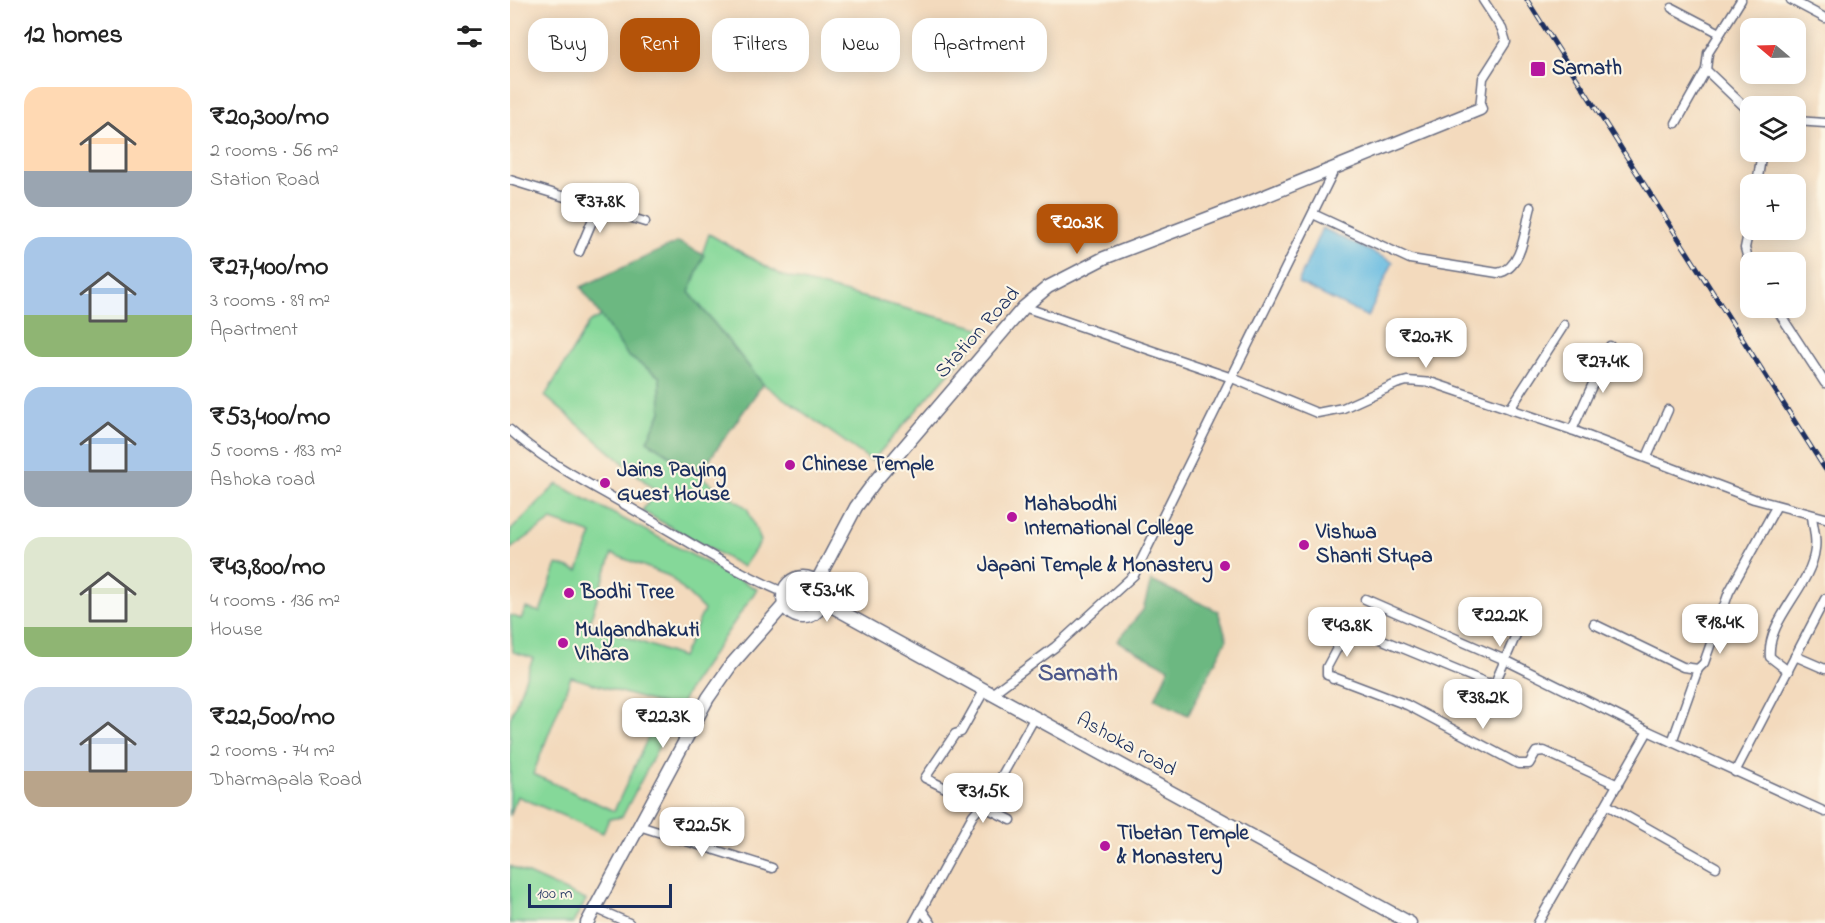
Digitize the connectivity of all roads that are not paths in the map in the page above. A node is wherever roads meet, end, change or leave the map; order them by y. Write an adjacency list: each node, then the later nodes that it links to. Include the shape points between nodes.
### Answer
1 (1483, 0): 9 (street, via 1506,42 1483,78)
2 (1741, 0): 6 (street)
3 (1791, 0): 5 (street)
4 (1672, 8): 6 (street)
5 (1825, 18)
6 (1720, 33): 7 (street, via 1708,53)
7 (1706, 70): 8 (street); 11 (street)
8 (1740, 102)
9 (1480, 108): 13 (street, Station Road)
10 (1806, 122): 12 (street)
11 (1676, 123)
12 (1825, 123)
13 (1336, 166): 17 (street); 20 (street, Station Road, via 1104,258 1048,288)
14 (510, 180): 15 (street)
15 (598, 207): 18 (street); 19 (street)
16 (1531, 207): 17 (street, via 1515,262 1509,270 1498,273 1410,259)
17 (1313, 214): 24 (street)
18 (645, 222)
19 (579, 252)
20 (1024, 307): 24 (street); 34 (street, Station Road, via 876,480 856,507)
21 (1783, 318): 25 (street)
22 (1564, 325): 26 (street)
23 (1610, 346): 29 (street)
24 (1232, 378): 26 (street, via 1317,413 1343,408 1407,381 1432,383); 48 (street, via 1134,575 1055,647)
25 (1825, 383)
26 (1510, 409): 29 (street)
27 (1668, 410): 30 (street)
28 (510, 430): 35 (street, via 568,471)
29 (1572, 430): 30 (street)
30 (1647, 457): 31 (street)
31 (1776, 507): 32 (street); 45 (street, via 1729,592 1704,663)
32 (1812, 516): 33 (street); 47 (street, via 1815,550 1809,570 1769,647 1770,657)
33 (1825, 519)
34 (816, 583): 35 (street, via 797,578); 38 (street)
35 (783, 592): 39 (street)
36 (1365, 599): 44 (street)
37 (1825, 599): 40 (street)
38 (822, 601): 39 (street, via 816,612 805,618 792,615); 48 (street, Ashoka road)
39 (784, 605): 58 (street, via 718,683)
40 (1822, 612): 43 (street)
41 (1525, 614): 44 (street)
42 (1594, 624): 45 (street, via 1683,667)
43 (1795, 656): 46 (street); 47 (street)
44 (1505, 660): 50 (street); 53 (street, via 1495,683 1487,683 1349,626 1327,667 1327,675 1407,705 1518,764 1529,765 1536,752 1544,751)
45 (1698, 669): 51 (street)
46 (1825, 669)
47 (1788, 671): 52 (street)
48 (989, 691): 49 (street, Ashoka road); 54 (street, via 925,778)
49 (1035, 717): 54 (street, via 991,795); 67 (street, Ashoka road)
50 (1648, 730): 51 (street); 53 (street)
51 (1672, 742): 52 (street)
52 (1735, 772): 56 (street)
53 (1618, 785): 55 (street)
54 (981, 805): 57 (street); 62 (street)
55 (1607, 805): 59 (street); 68 (street)
56 (1825, 812)
57 (1011, 820)
58 (639, 826): 60 (street); 61 (street)
59 (1716, 867)
60 (772, 868)
61 (595, 908): 63 (street); 64 (street)
62 (921, 909): 65 (street); 66 (street)
63 (587, 923)
64 (629, 923)
65 (914, 923)
66 (931, 923)
67 (1410, 923)
68 (1538, 923)

